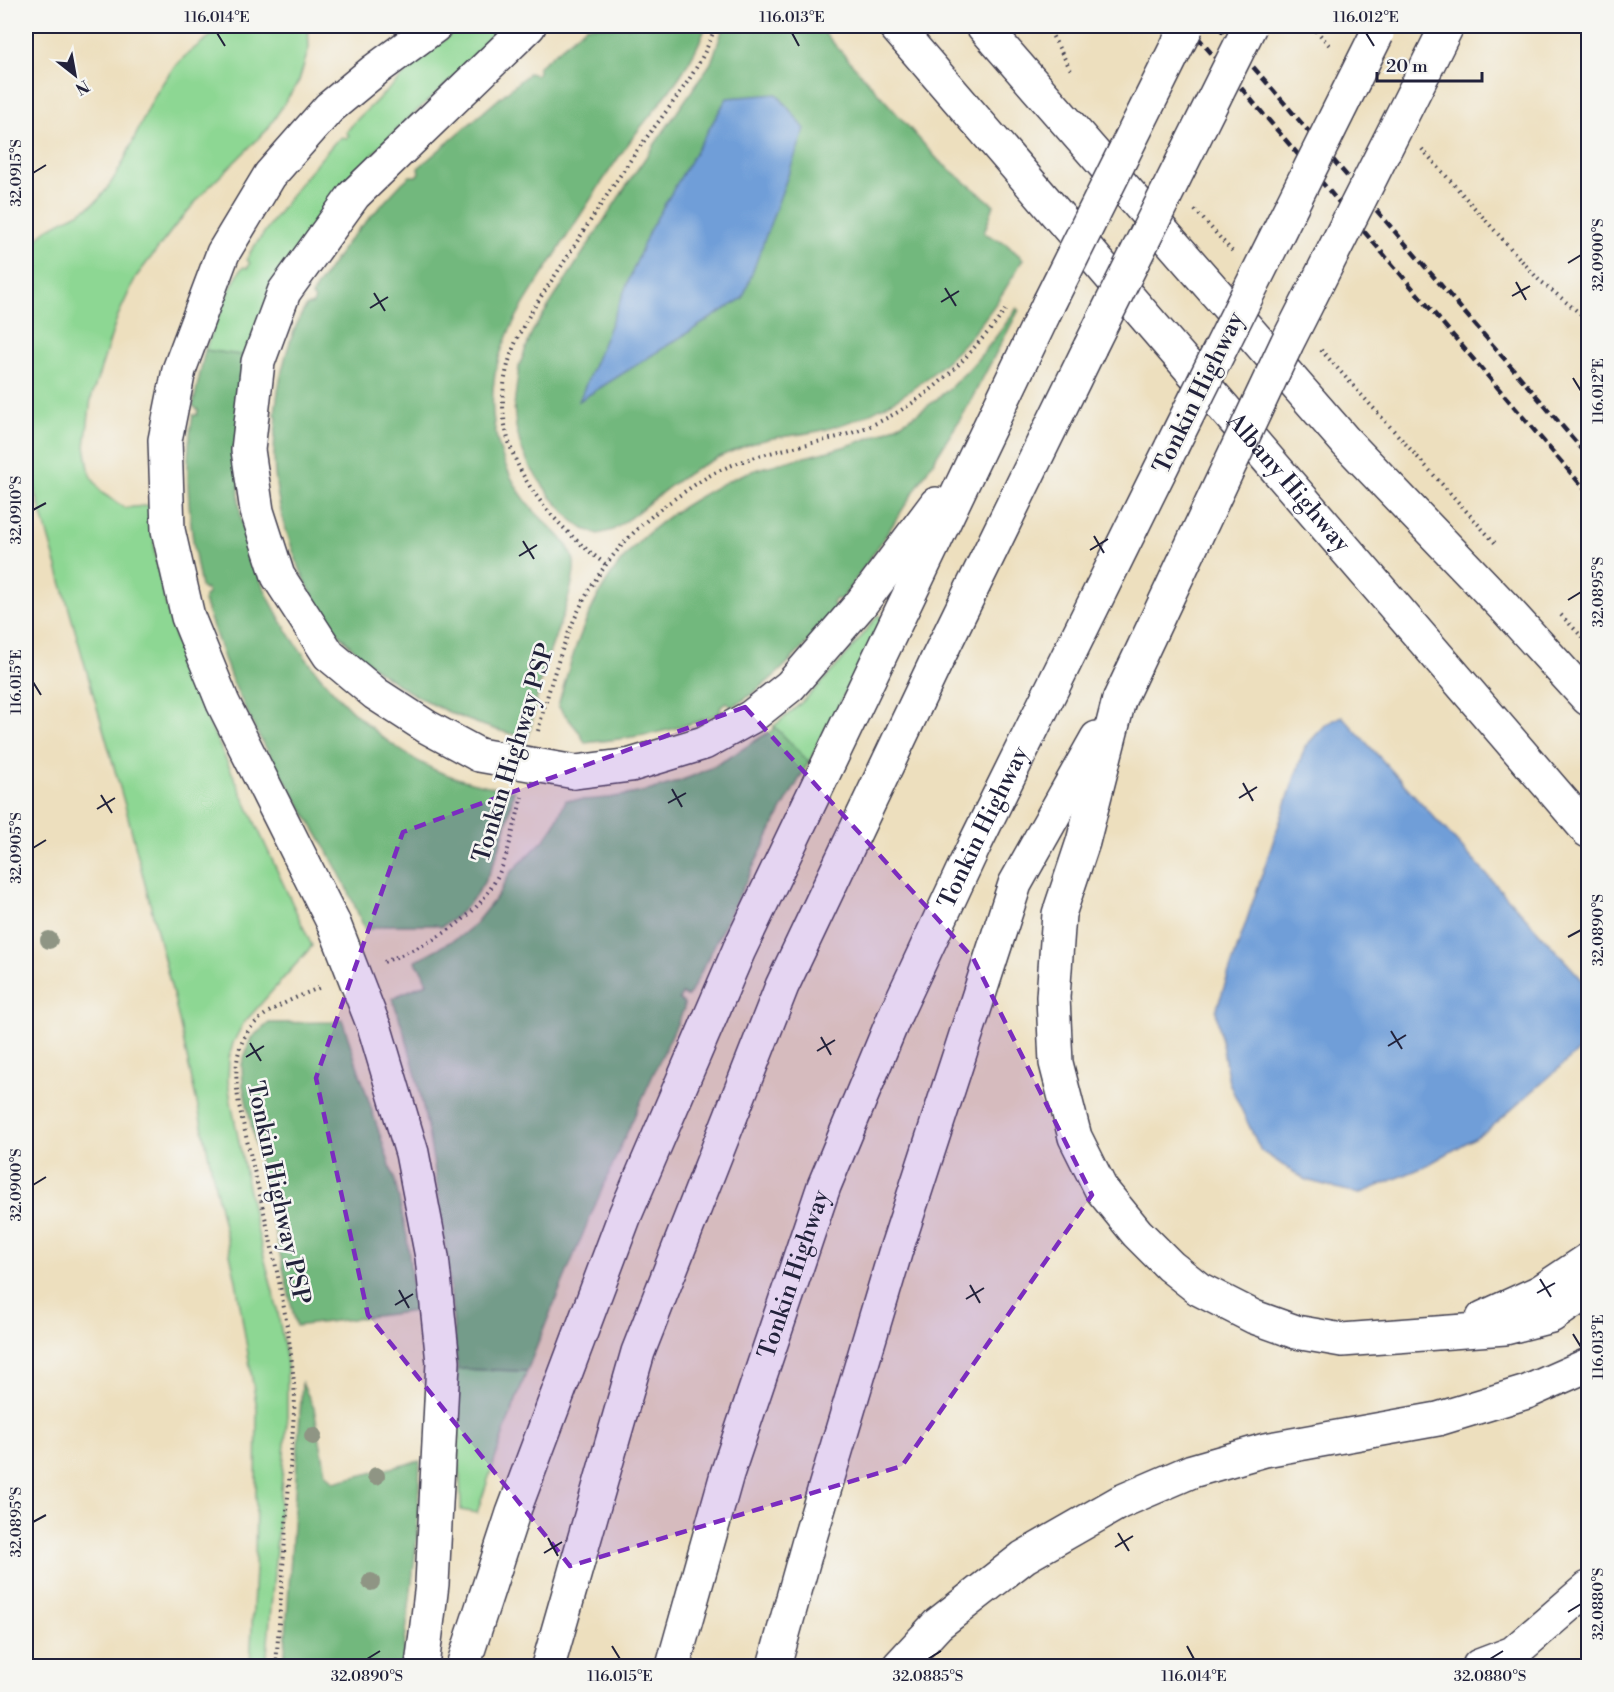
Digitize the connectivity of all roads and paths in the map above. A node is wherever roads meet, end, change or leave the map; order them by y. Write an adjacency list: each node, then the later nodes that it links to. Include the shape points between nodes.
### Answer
1 (413, 26): 14 (main road)
2 (435, 26): 14 (main road)
3 (715, 26): 20 (path, via 700,61 626,166 535,308 515,345 505,379 503,417 520,472 561,524)
4 (875, 26): 15 (main road)
5 (895, 26): 15 (main road, Albany Highway)
6 (983, 26): 21 (main road, via 1346,442)
7 (1187, 26): 19 (main road, bridge)
8 (1250, 26): 36 (main road, bridge, via 935,664 782,986 638,1352)
9 (1312, 26): 13 (path)
10 (1447, 26): 22 (main road, bridge, via 1287,343)
11 (1379, 30): 37 (main road, Tonkin Highway, bridge, via 975,844 896,1013 829,1175 727,1474)
12 (527, 31): 19 (main road, bridge, via 354,195 284,292 258,362 248,450 257,511 278,576 329,655 393,705 479,755 575,772 631,765 704,743 751,717 790,686 860,605)
13 (1335, 52)
14 (375, 70): 34 (main road, bridge, via 329,108 270,175 223,253 179,370 165,440 168,530 188,617 223,703 334,924 375,1029 414,1164 432,1257 443,1362 432,1584)
15 (938, 74): 25 (main road, Albany Highway)
16 (1421, 148): 18 (path, via 1538,279)
17 (1006, 308): 20 (path, Tonkin Highway PSP, via 947,378 925,395 855,432 761,456 709,476 639,528)
18 (1587, 318)
19 (979, 445): 35 (main road, via 739,950 625,1215 513,1513)
20 (605, 564): 23 (path, Tonkin Highway PSP, via 569,631)
21 (1588, 699)
22 (1119, 700): 30 (main road, via 1083,842 1059,914 1053,997 1056,1063 1075,1137 1101,1189 1170,1266 1199,1289 1254,1317 1296,1332 1342,1340); 38 (main road, via 1015,884 895,1253)
23 (537, 736)
24 (524, 788): 26 (path, Tonkin Highway PSP, via 506,857 478,906 441,936)
25 (1588, 831)
26 (380, 964)
27 (326, 985): 33 (path, Tonkin Highway PSP, via 273,1010 252,1025 240,1045 235,1079 284,1306 294,1376)
28 (1588, 1260): 30 (main road, via 1540,1292)
29 (1588, 1291): 30 (main road, via 1551,1316 1505,1328)
30 (1454, 1331)
31 (1588, 1365): 39 (main road, via 1527,1392 1438,1419 1265,1450 1192,1471 1120,1502 1024,1557 938,1624)
32 (1588, 1588): 40 (main road, via 1514,1653)
33 (276, 1666)
34 (422, 1666)
35 (463, 1666)
36 (548, 1666)
37 (672, 1666)
38 (774, 1666)
39 (899, 1666)
40 (1479, 1666)

